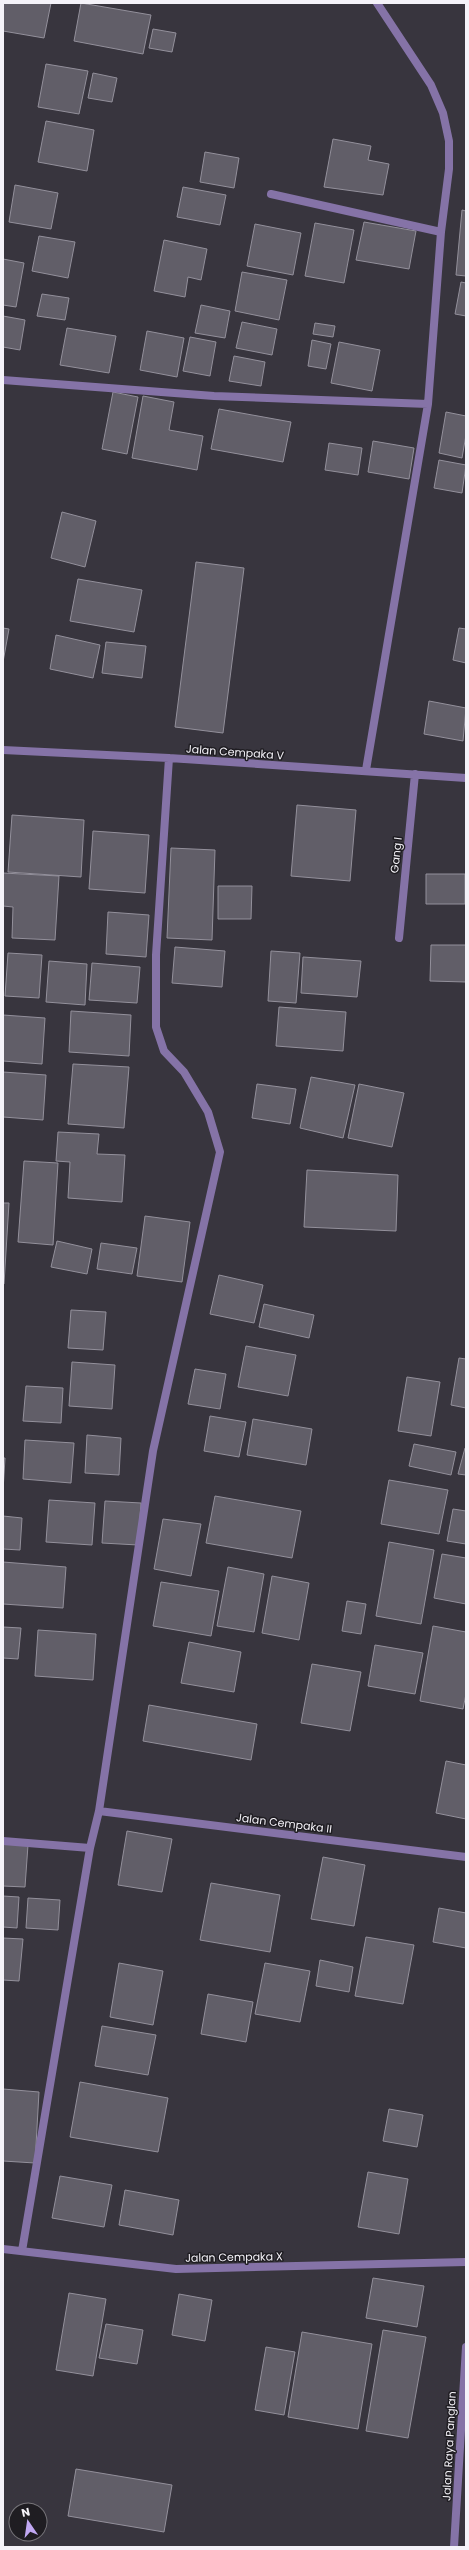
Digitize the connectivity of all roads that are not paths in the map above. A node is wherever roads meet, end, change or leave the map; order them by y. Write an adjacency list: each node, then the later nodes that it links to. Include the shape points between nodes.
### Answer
1 (377, 3): 3 (street, via 431,85 443,113 449,141 449,169)
2 (271, 194): 3 (street)
3 (441, 232): 5 (street)
4 (3, 380): 5 (street, via 214,396)
5 (428, 404): 8 (street)
6 (3, 750): 7 (street, Jalan Cempaka V)
7 (169, 758): 8 (street, Jalan Cempaka V); 12 (street, via 156,955 156,1027 164,1051 184,1072 208,1112 220,1152 153,1451)
8 (366, 770): 9 (street, Jalan Cempaka V)
9 (415, 774): 10 (street, Jalan Cempaka V); 11 (street, Gang I)
10 (466, 778)
11 (399, 938)
12 (99, 1811): 14 (street); 15 (street, Jalan Cempaka II)
13 (3, 1841): 14 (street)
14 (90, 1848): 17 (street)
15 (466, 1857)
16 (3, 2249): 17 (street, Jalan Cempaka X)
17 (22, 2251): 18 (street, Jalan Cempaka X, via 176,2269)
18 (466, 2262)
19 (466, 2347): 20 (street, Jalan Raya Panglan)
20 (454, 2547)

